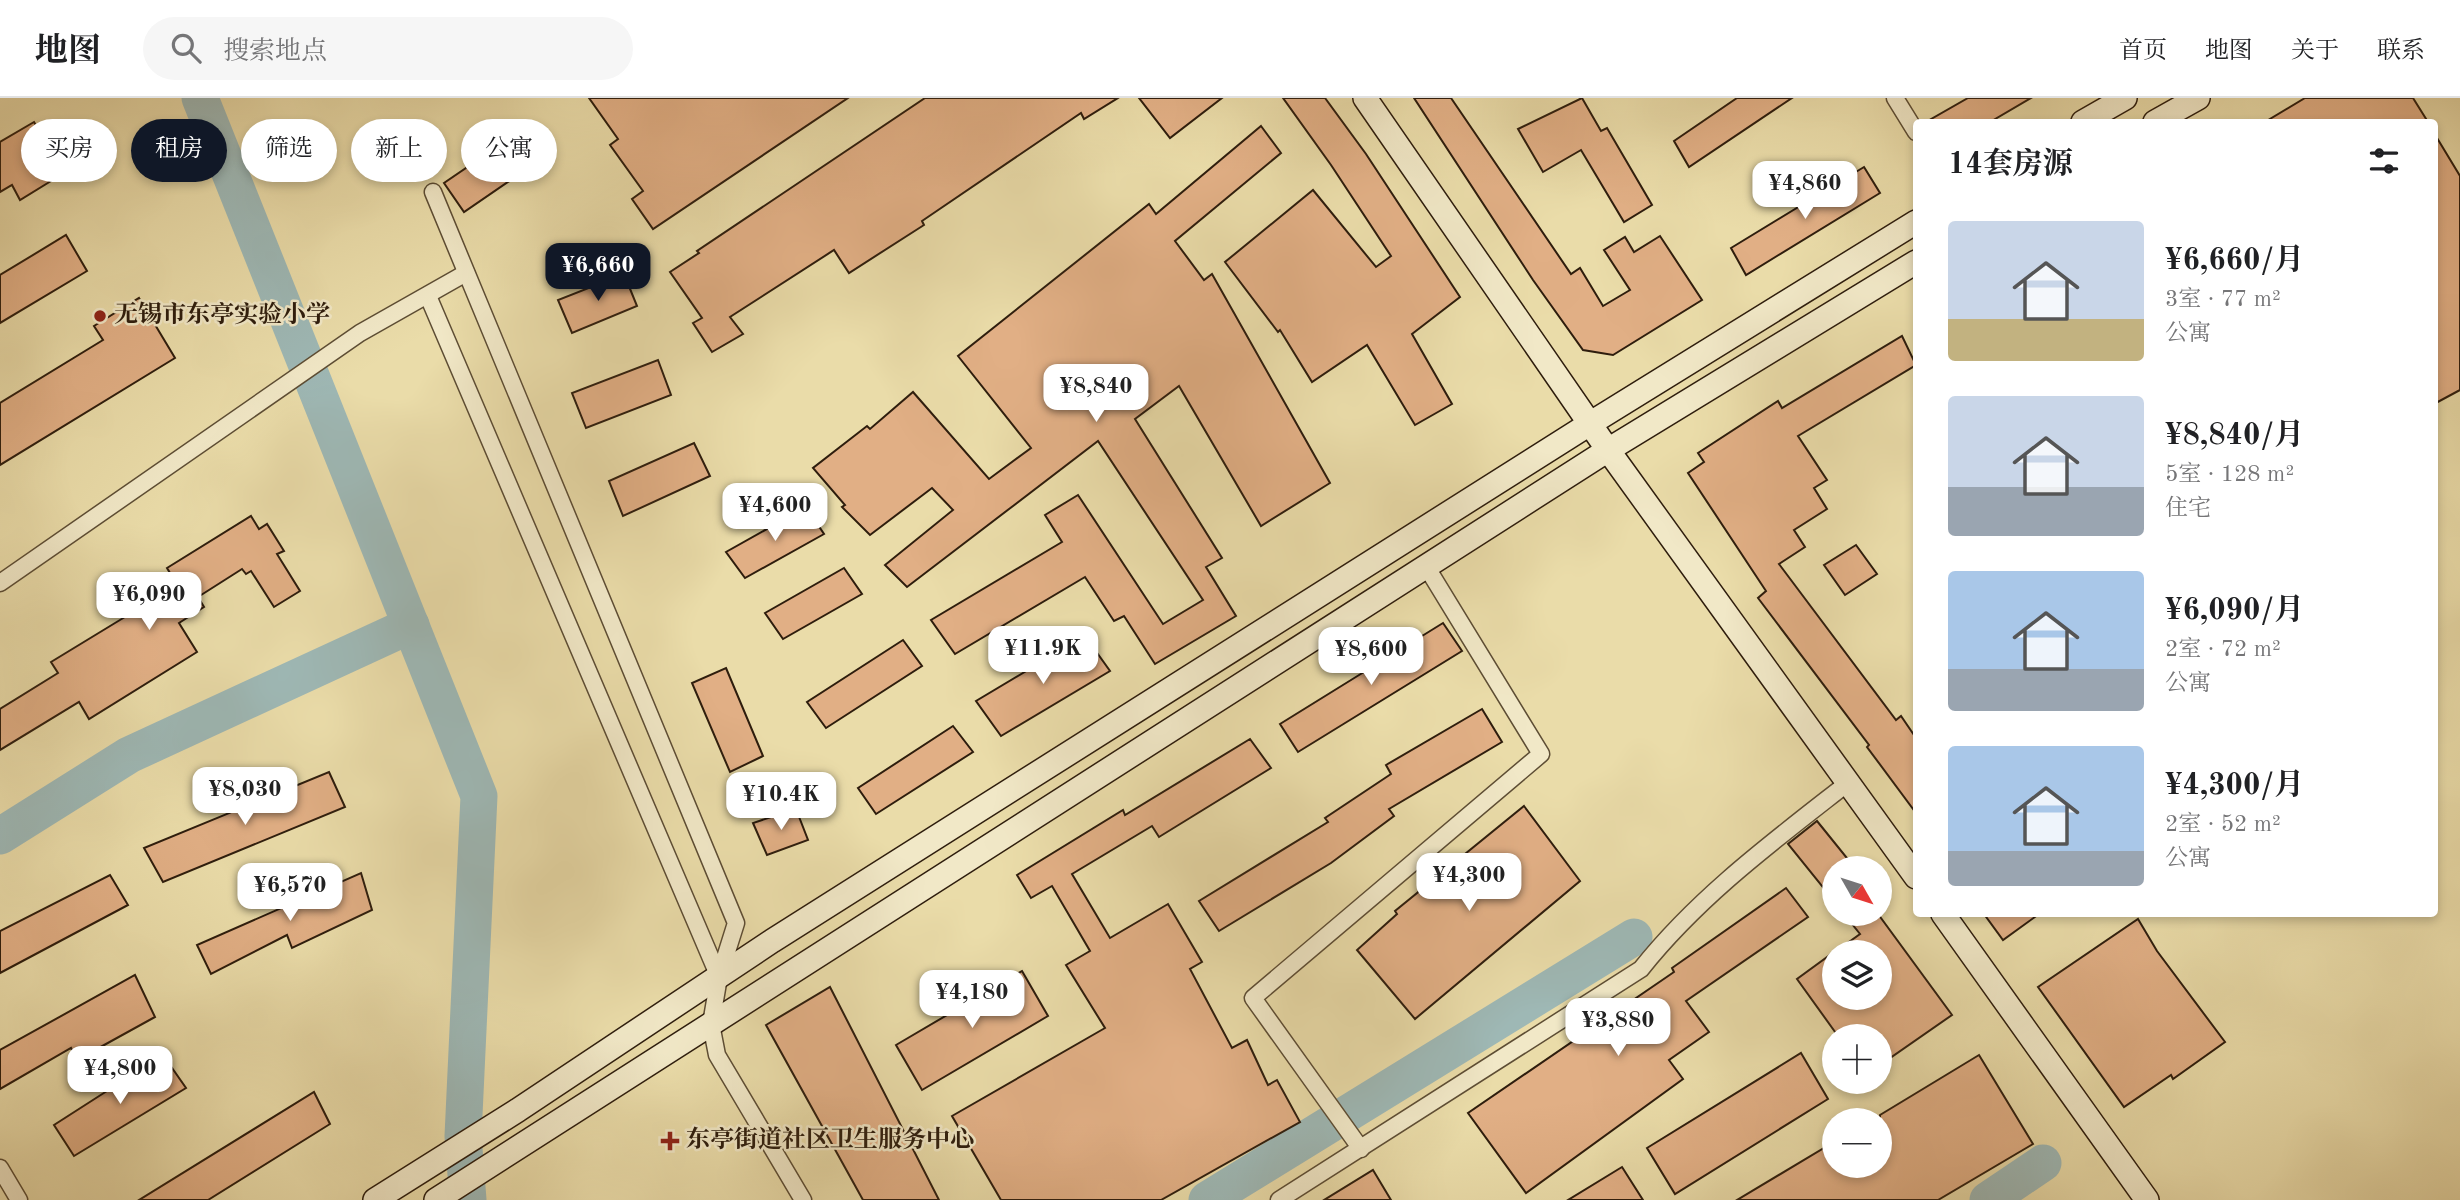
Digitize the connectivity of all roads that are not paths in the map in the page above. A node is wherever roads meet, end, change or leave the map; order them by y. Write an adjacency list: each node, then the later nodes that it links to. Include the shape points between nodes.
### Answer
1 (1365, 98): 13 (main road)
2 (1895, 98): 7 (street)
3 (2198, 98): 6 (main road)
4 (2112, 101): 5 (main road)
5 (2088, 119)
6 (2160, 119)
7 (1913, 127)
8 (433, 192): 11 (street)
9 (1913, 224): 13 (main road)
10 (1913, 264): 14 (main road)
11 (466, 273): 12 (street); 20 (street, via 736,923)
12 (428, 296): 16 (street, via 360,334); 20 (street)
13 (1591, 423): 14 (main road); 20 (main road)
14 (1608, 450): 15 (main road); 17 (main road)
15 (1426, 566): 21 (main road); 22 (street, via 1541,754 1252,998)
16 (0, 583)
17 (1849, 782): 18 (main road); 22 (street, via 1763,849 1670,932 1641,969)
18 (1913, 873)
19 (1944, 917): 29 (main road)
20 (719, 977): 21 (street); 25 (main road)
21 (711, 1024): 26 (main road); 27 (street, via 717,1055)
22 (1360, 1149): 28 (street)
23 (0, 1168): 24 (street)
24 (19, 1200)
25 (375, 1200)
26 (436, 1200)
27 (803, 1200)
28 (1279, 1200)
29 (2147, 1200)

